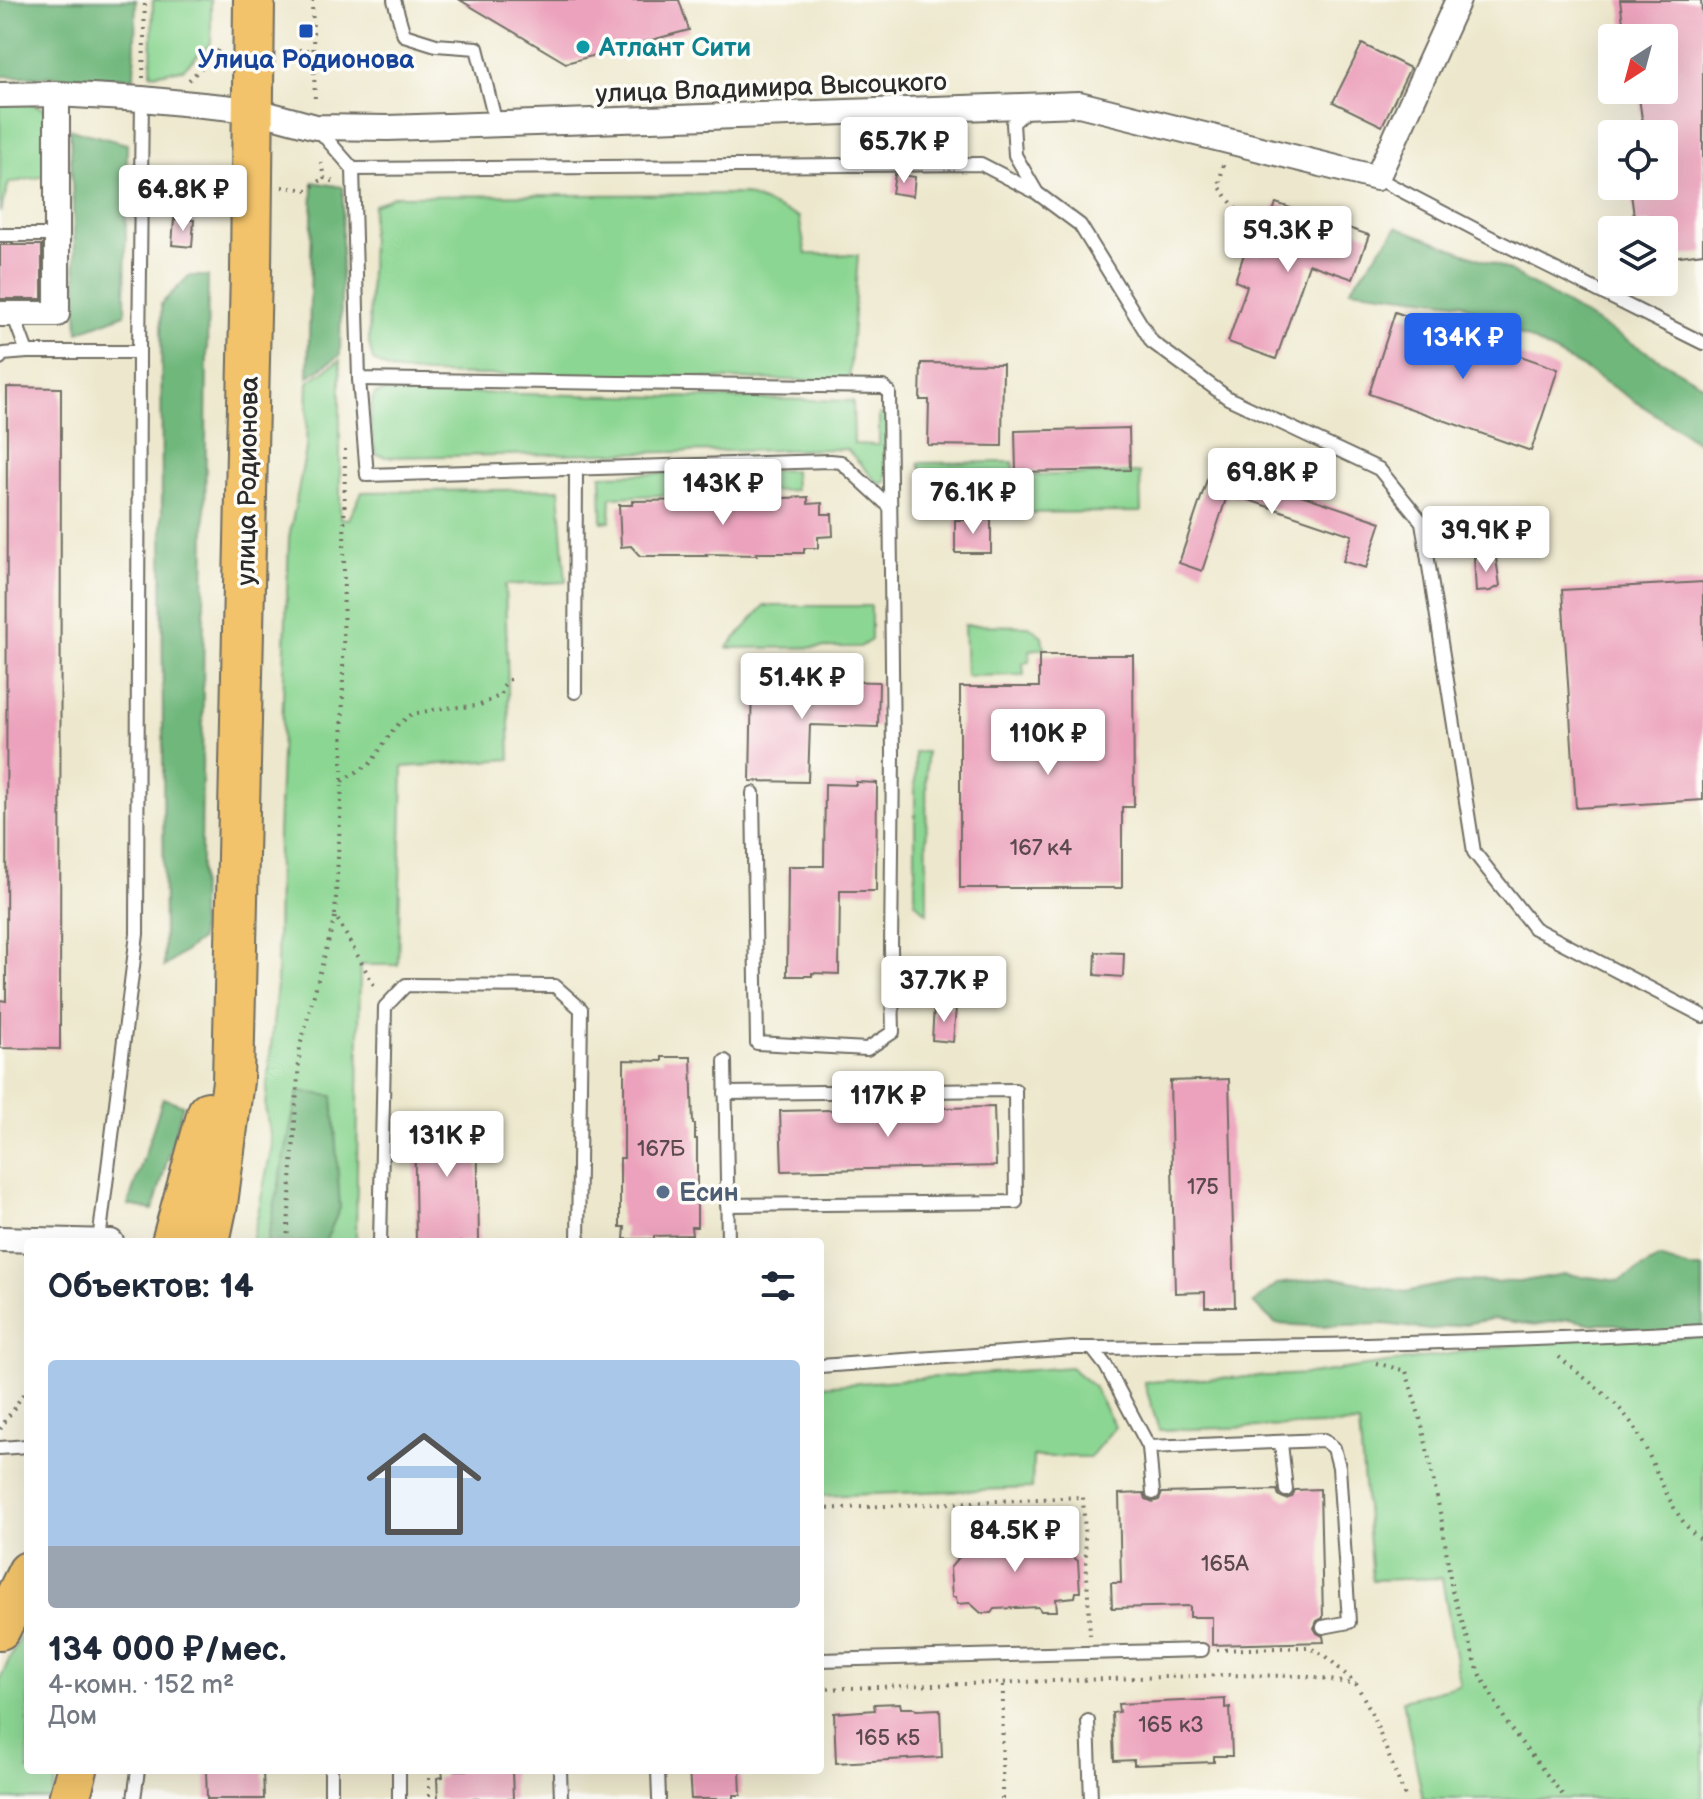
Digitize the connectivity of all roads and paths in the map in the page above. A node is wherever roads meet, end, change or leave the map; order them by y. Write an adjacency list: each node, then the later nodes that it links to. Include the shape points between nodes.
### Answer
1 (145, 0): 8 (path)
2 (254, 0): 10 (main road, улица Родионова)
3 (312, 0): 13 (path)
4 (394, 0): 12 (lane, via 404,35 436,45 477,48)
5 (1458, 0): 17 (street)
6 (57, 94): 7 (street, улица Владимира Высоцкого); 8 (street, улица Владимира Высоцкого); 22 (street)
7 (0, 95)
8 (142, 99): 10 (street, улица Владимира Высоцкого); 26 (lane)
9 (1032, 105): 11 (street, улица Владимира Высоцкого); 14 (street, улица Владимира Высоцкого, via 1079,104); 19 (lane, via 1013,123 1015,155)
10 (253, 110): 13 (street, улица Владимира Высоцкого); 37 (main road, улица Родионова)
11 (860, 111): 12 (street, улица Владимира Высоцкого); 15 (lane)
12 (496, 124): 13 (street, улица Владимира Высоцкого)
13 (316, 127): 16 (lane); 18 (path, via 324,178)
14 (1230, 141): 17 (street, улица Владимира Высоцкого); 20 (path, via 1219,186)
15 (860, 165): 16 (lane); 19 (lane, via 981,164)
16 (353, 169): 28 (lane)
17 (1377, 178): 24 (lane)
18 (347, 186)
19 (1037, 193): 39 (lane, via 1080,225 1152,342 1228,398 1379,469 1422,522 1474,852 1534,928)
20 (1238, 212)
21 (0, 235): 22 (lane)
22 (57, 235): 23 (street, via 57,314)
23 (6, 314): 25 (lane)
24 (1703, 343)
25 (27, 352): 26 (lane); 27 (lane)
26 (139, 352): 43 (lane, via 137,934)
27 (0, 358)
28 (359, 379): 30 (lane, via 367,475); 31 (lane, via 883,387 890,396)
29 (345, 440): 34 (path)
30 (576, 469): 31 (lane, via 841,462); 33 (lane)
31 (890, 507): 35 (lane, via 893,1032 867,1049 757,1043)
32 (512, 677): 34 (path, via 501,695 478,706 412,714 395,727 371,763)
33 (575, 692)
34 (342, 781): 36 (path)
35 (753, 793)
36 (335, 915): 38 (path); 46 (path, via 300,1046)
37 (237, 963): 44 (main road, улица Родионова, via 207,1113); 45 (main road, улица Родионова, via 233,1081)
38 (385, 1007): 47 (lane); 48 (lane, via 406,985 555,986 581,1009)
39 (1703, 1016)
40 (725, 1061): 41 (lane)
41 (725, 1093): 42 (lane); 42 (lane, via 1015,1090 1016,1202)
42 (727, 1205): 49 (lane)
43 (105, 1238)
44 (173, 1238)
45 (210, 1238)
46 (287, 1238)
47 (380, 1238)
48 (578, 1238)
49 (728, 1238)
50 (0, 1239): 51 (street)
51 (24, 1239)
52 (1703, 1331): 53 (lane)
53 (1545, 1338): 54 (lane); 66 (path, via 1634,1426 1669,1498)
54 (1092, 1348): 56 (lane); 61 (lane)
55 (1366, 1360): 92 (path, via 1406,1371 1422,1425 1452,1591 1479,1673 1510,1728)
56 (824, 1366)
57 (24, 1393): 58 (path)
58 (0, 1429)
59 (1281, 1443): 61 (lane); 63 (lane); 67 (lane, via 1324,1440 1334,1448 1339,1467 1349,1622)
60 (24, 1446): 62 (lane)
61 (1149, 1447): 64 (lane)
62 (0, 1448)
63 (1286, 1490)
64 (1153, 1493)
65 (824, 1509): 69 (path, via 1083,1497)
66 (1703, 1541)
67 (1323, 1627)
68 (1202, 1650): 69 (lane); 72 (path, via 1308,1647)
69 (1091, 1653): 70 (lane)
70 (824, 1660)
71 (1003, 1682): 72 (path, via 1224,1675 1303,1676); 73 (path); 89 (path)
72 (1356, 1684): 91 (path)
73 (824, 1689)
74 (1088, 1721): 90 (lane)
75 (76, 1774): 82 (main road)
76 (137, 1774): 83 (lane)
77 (331, 1774): 84 (lane)
78 (399, 1774): 85 (lane)
79 (429, 1774): 86 (path)
80 (560, 1774): 87 (lane)
81 (658, 1774): 88 (lane)
82 (69, 1799)
83 (134, 1799)
84 (331, 1799)
85 (399, 1799)
86 (429, 1799)
87 (561, 1799)
88 (659, 1799)
89 (1002, 1799)
90 (1091, 1799)
91 (1406, 1799)
92 (1566, 1799)

